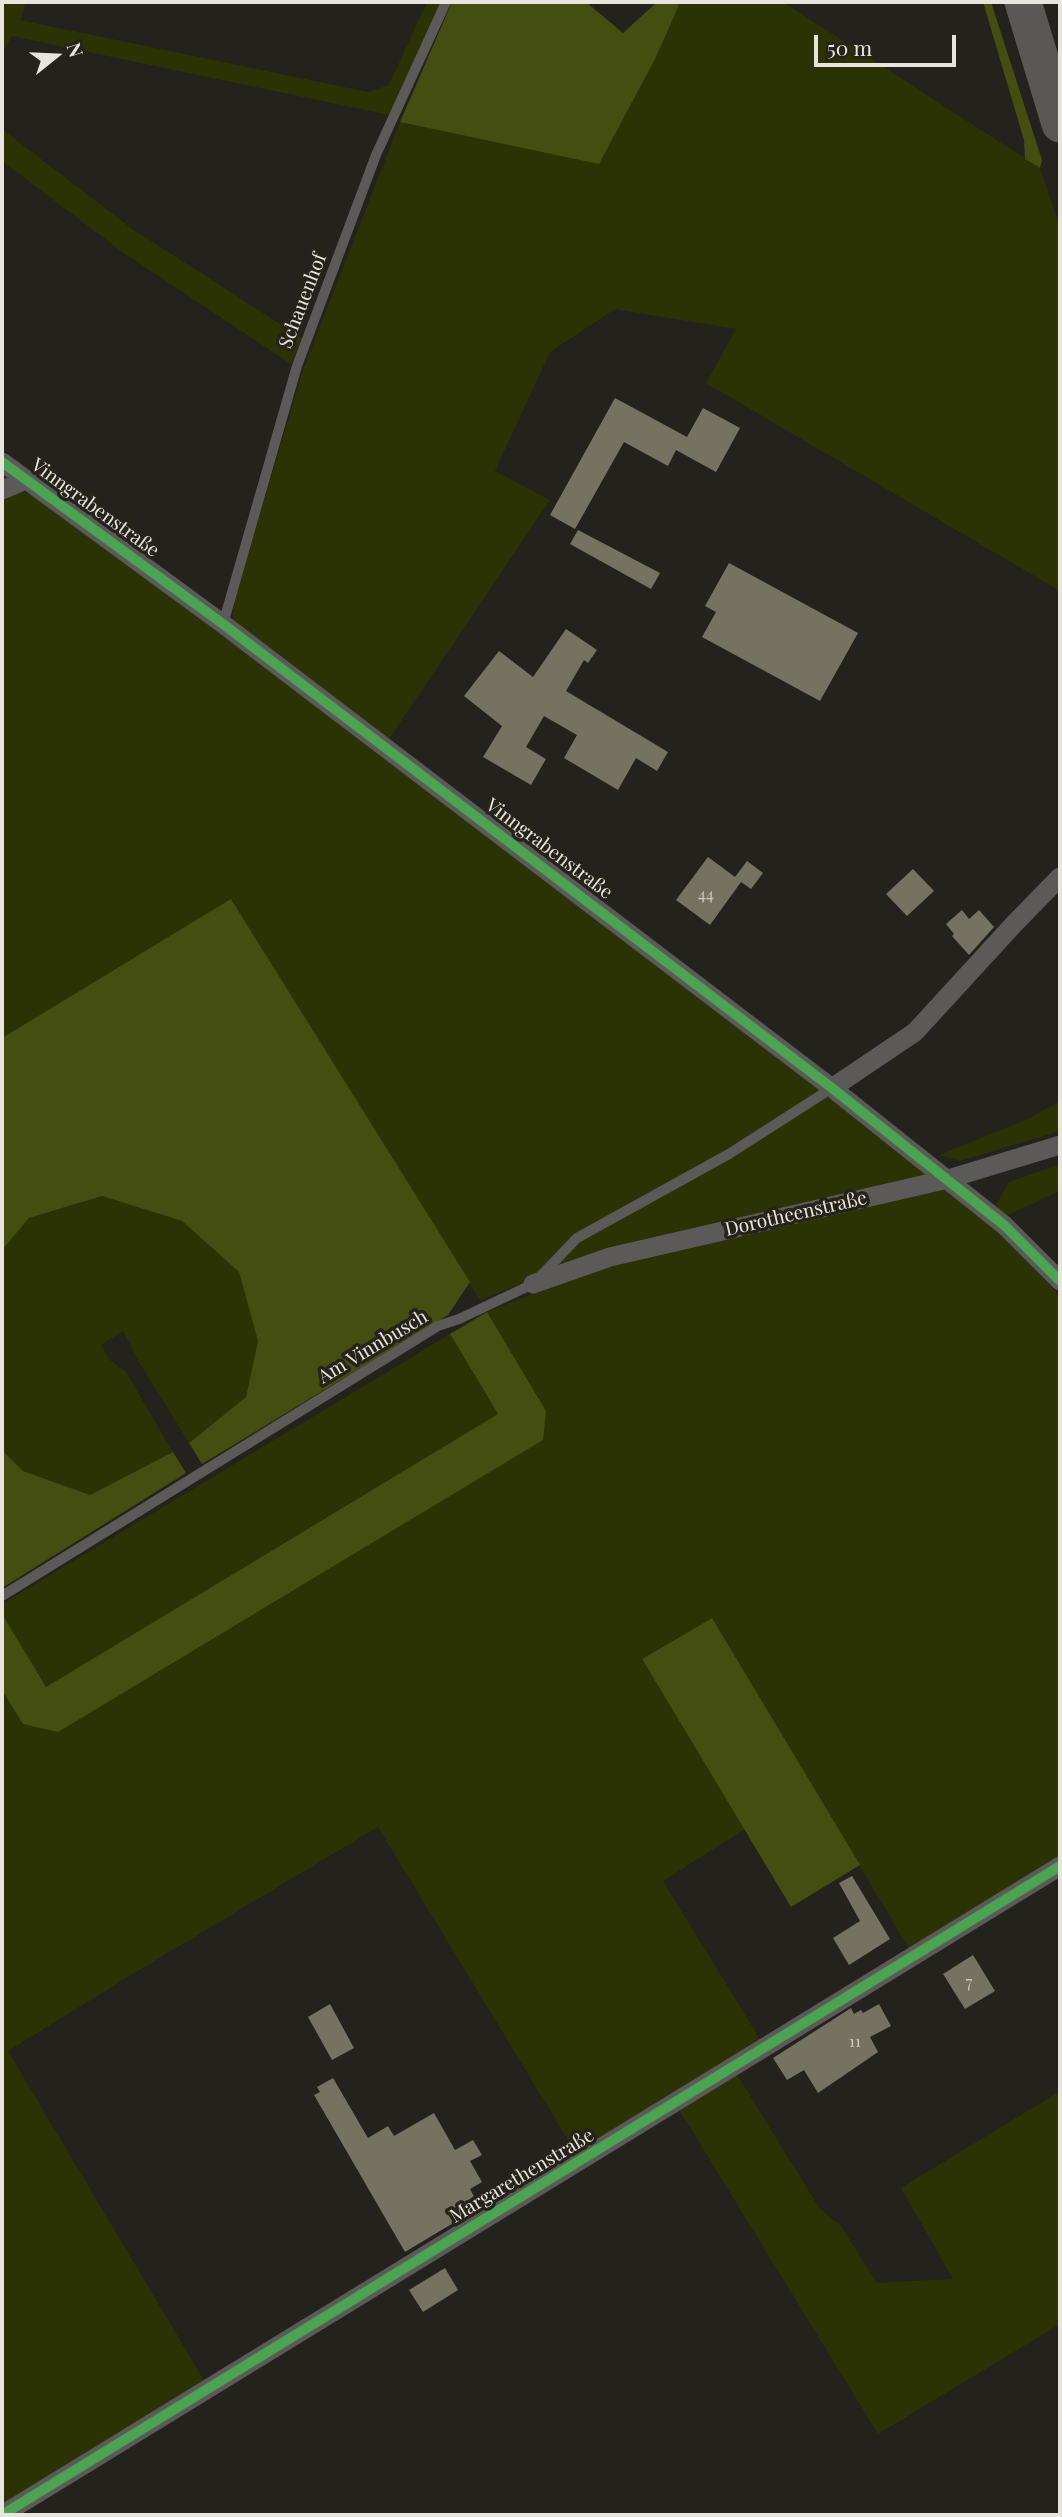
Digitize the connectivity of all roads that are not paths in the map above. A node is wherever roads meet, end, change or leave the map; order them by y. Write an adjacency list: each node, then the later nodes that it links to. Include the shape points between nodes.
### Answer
1 (446, 2): 7 (lane, Schauenhof, via 376,155 297,366)
2 (1023, 2): 3 (highway)
3 (1060, 124)
4 (2, 462): 5 (street, Vinngrabenstraße)
5 (26, 480): 6 (street, Vinngrabenstraße); 7 (street, Vinngrabenstraße)
6 (2, 490)
7 (222, 624): 9 (street, Vinngrabenstraße)
8 (1060, 877): 9 (street, via 915,1032)
9 (832, 1088): 11 (street, Vinngrabenstraße); 13 (lane, Am Vinnbusch, via 729,1154 577,1238)
10 (1060, 1146): 11 (street, Dorotheenstraße)
11 (948, 1179): 12 (street, Vinngrabenstraße, via 1004,1225); 13 (street, Dorotheenstraße, via 610,1257)
12 (1060, 1281)
13 (533, 1284): 14 (lane, Am Vinnbusch, via 438,1326)
14 (2, 1596)
15 (1060, 1866): 16 (street, Margarethenstraße)
16 (2, 2515)

